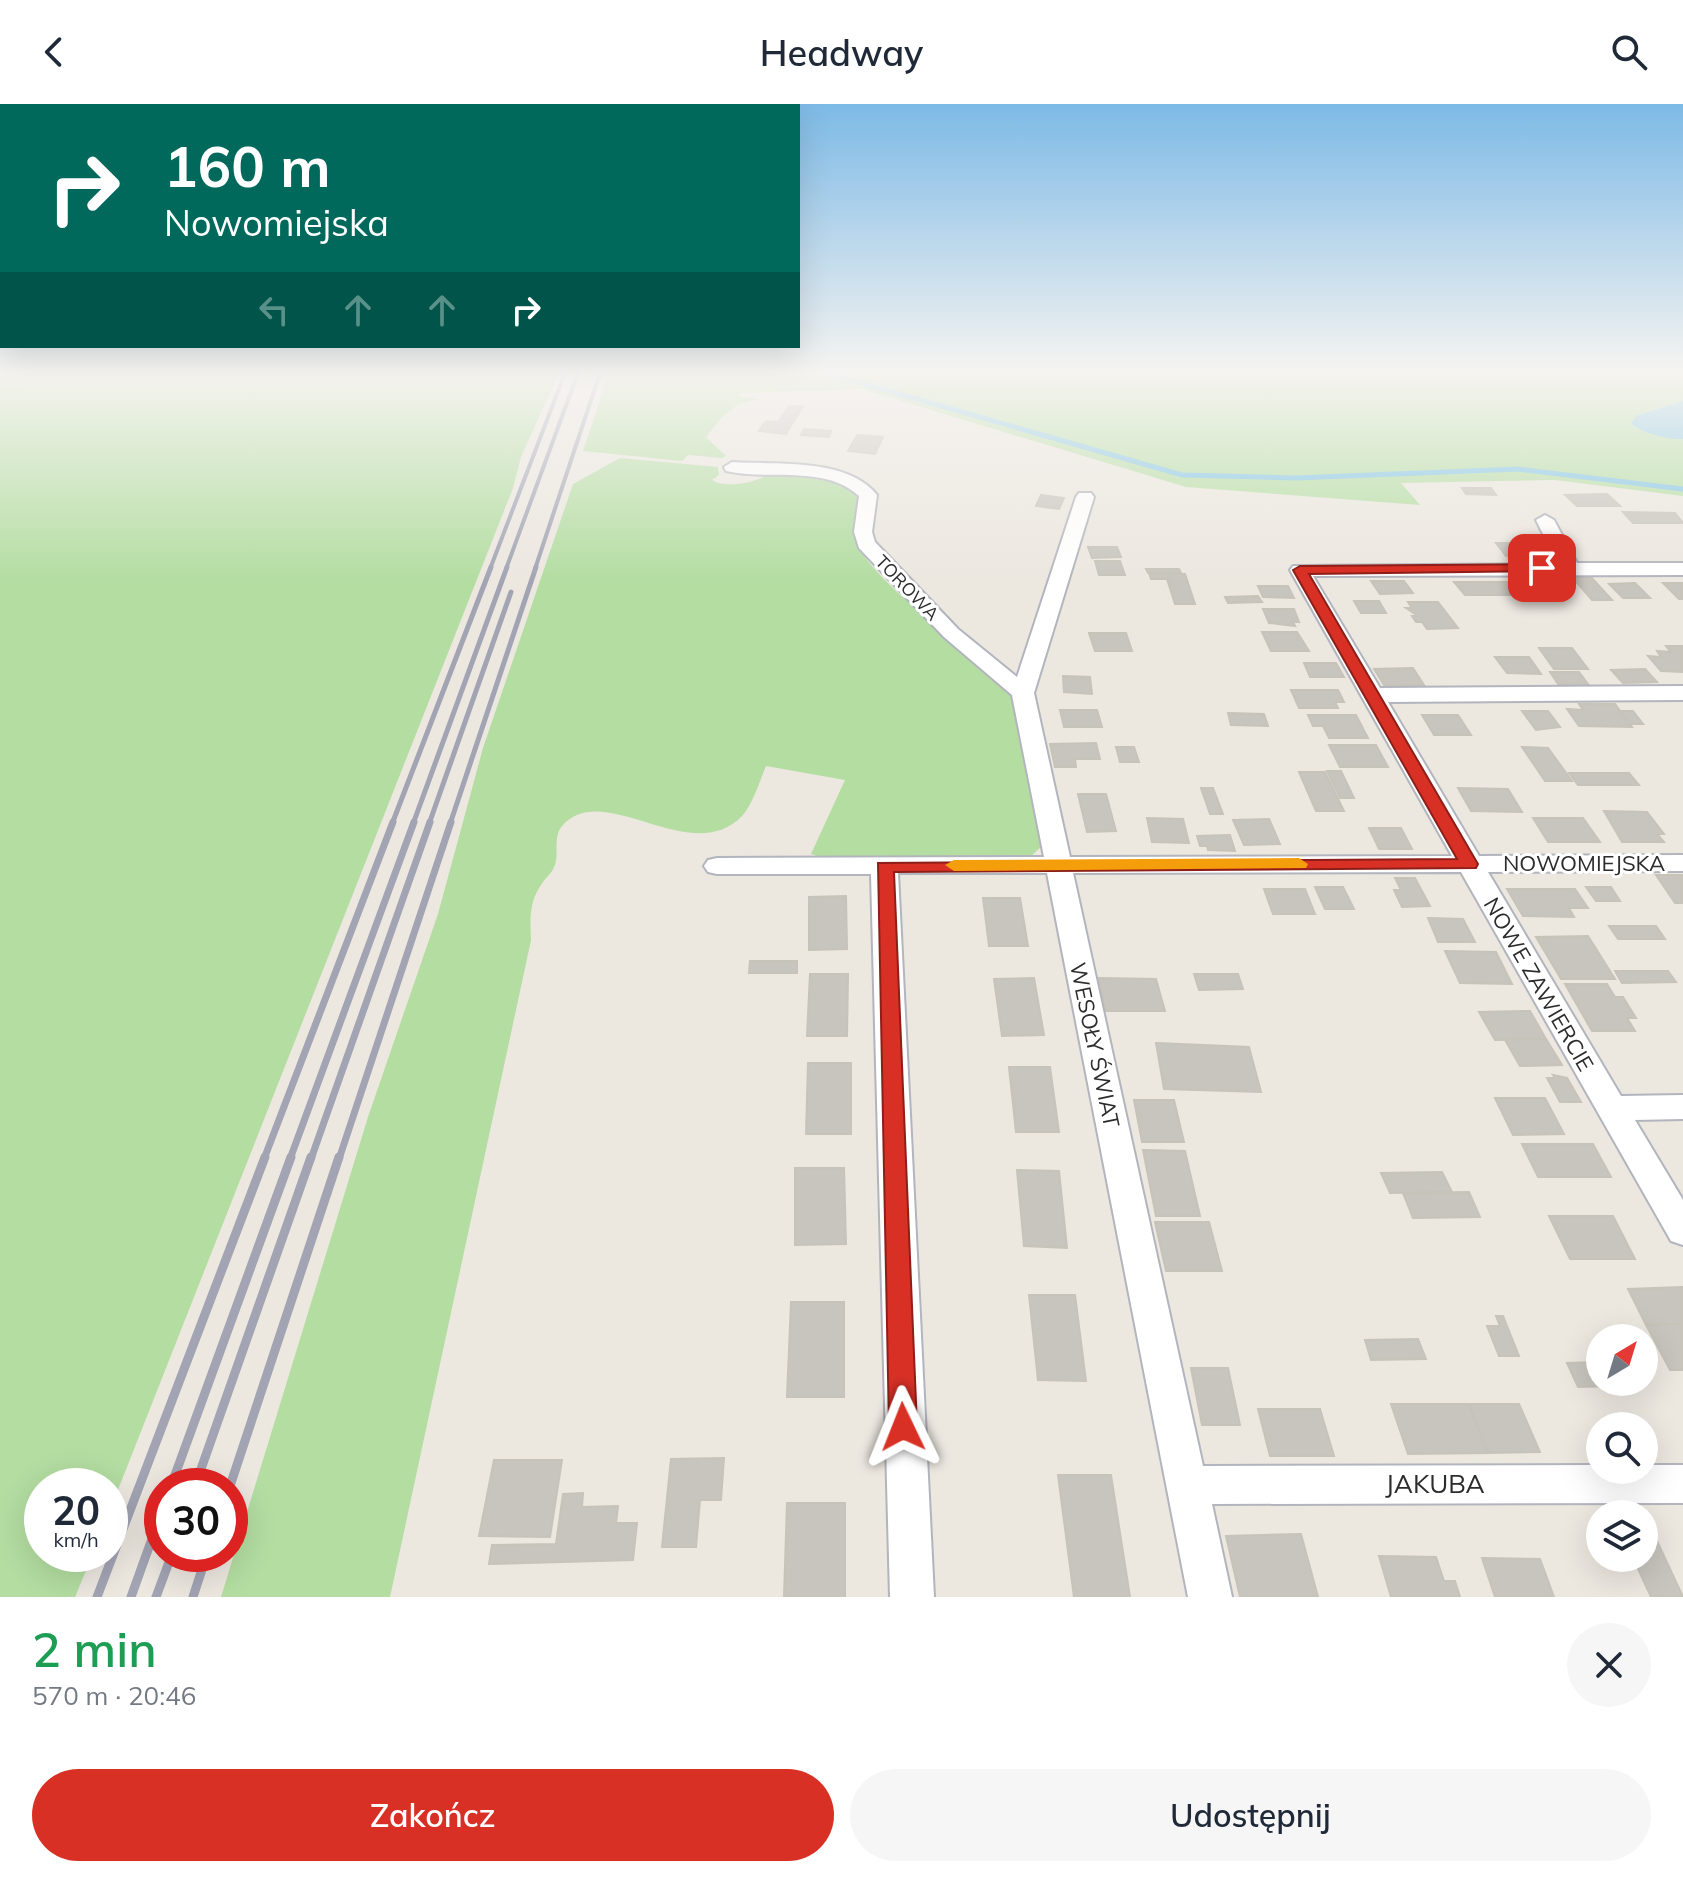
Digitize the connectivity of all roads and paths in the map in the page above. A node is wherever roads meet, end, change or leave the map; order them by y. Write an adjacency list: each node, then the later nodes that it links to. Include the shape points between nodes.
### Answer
1 (732, 467): 6 (street, TOROWA, via 827,475 864,488 866,544 951,633)
2 (1085, 497): 6 (street, WESOŁY ŚWIAT)
3 (1545, 520): 4 (street)
4 (1570, 568): 5 (street); 8 (street, NOWE ZAWIERCIE, via 1300,570)
5 (1683, 569)
6 (1023, 693): 9 (street, WESOŁY ŚWIAT)
7 (1683, 693): 8 (street)
8 (1373, 695): 11 (street, NOWE ZAWIERCIE)
9 (1058, 863): 11 (street, NOWOMIEJSKA); 13 (street, NOWOMIEJSKA); 18 (street, WESOŁY ŚWIAT)
10 (1683, 863): 11 (street, NOWOMIEJSKA)
11 (1469, 864): 15 (street, NOWE ZAWIERCIE)
12 (717, 866): 13 (street, NOWOMIEJSKA)
13 (884, 867): 19 (street)
14 (1683, 1107): 15 (street)
15 (1612, 1108): 16 (street, NOWE ZAWIERCIE)
16 (1683, 1231)
17 (1683, 1484): 18 (street, JAKUBA)
18 (1186, 1485): 20 (street, WESOŁY ŚWIAT)
19 (912, 1597)
20 (1210, 1597)

